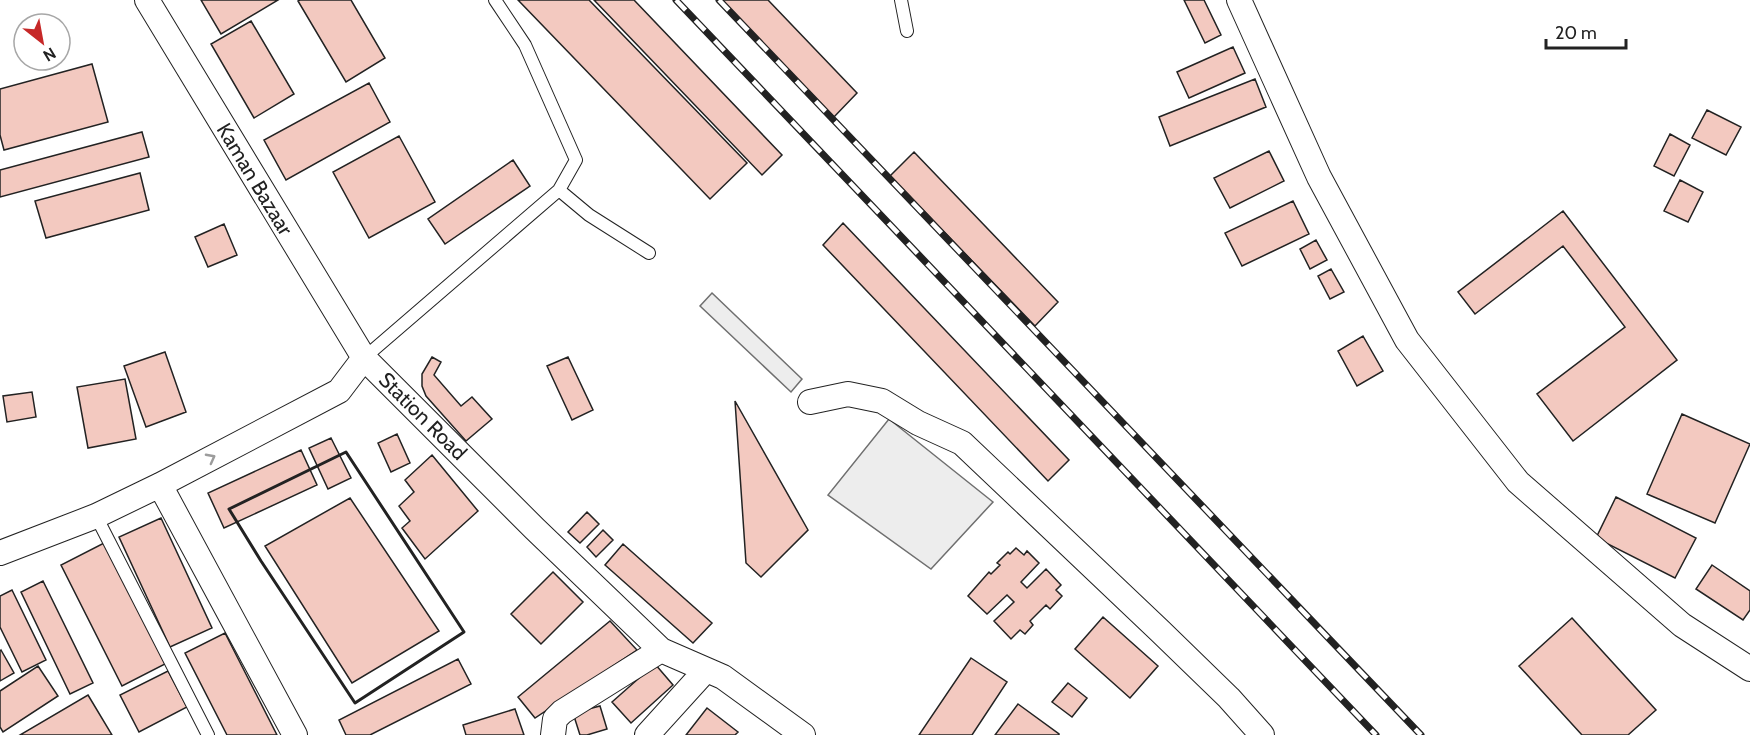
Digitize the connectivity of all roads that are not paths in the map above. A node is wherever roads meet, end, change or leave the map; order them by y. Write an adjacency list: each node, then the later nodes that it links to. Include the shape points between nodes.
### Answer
1 (147, 0): 8 (street, Kaman Bazaar)
2 (495, 0): 6 (lane, via 525,45 576,160)
3 (901, 0): 5 (lane)
4 (1239, 0): 14 (street, via 1319,177 1407,340 1518,482 1682,625)
5 (907, 31)
6 (559, 190): 7 (lane, via 590,215); 8 (lane)
7 (649, 252)
8 (364, 358): 10 (street, Station Road, one-way to 8, via 339,391); 13 (street, Station Road)
9 (810, 402): 21 (street, via 848,394 882,401 962,443 1229,698)
10 (160, 485): 11 (street, Station Road); 17 (street)
11 (96, 516): 12 (street, Station Road); 16 (lane)
12 (0, 553)
13 (661, 650): 15 (street, Station Road); 18 (street, via 562,712 555,719)
14 (1750, 669)
15 (706, 670): 19 (street); 20 (street, Station Road, via 723,677)
16 (208, 735)
17 (295, 735)
18 (553, 735)
19 (647, 735)
20 (803, 735)
21 (1262, 735)

